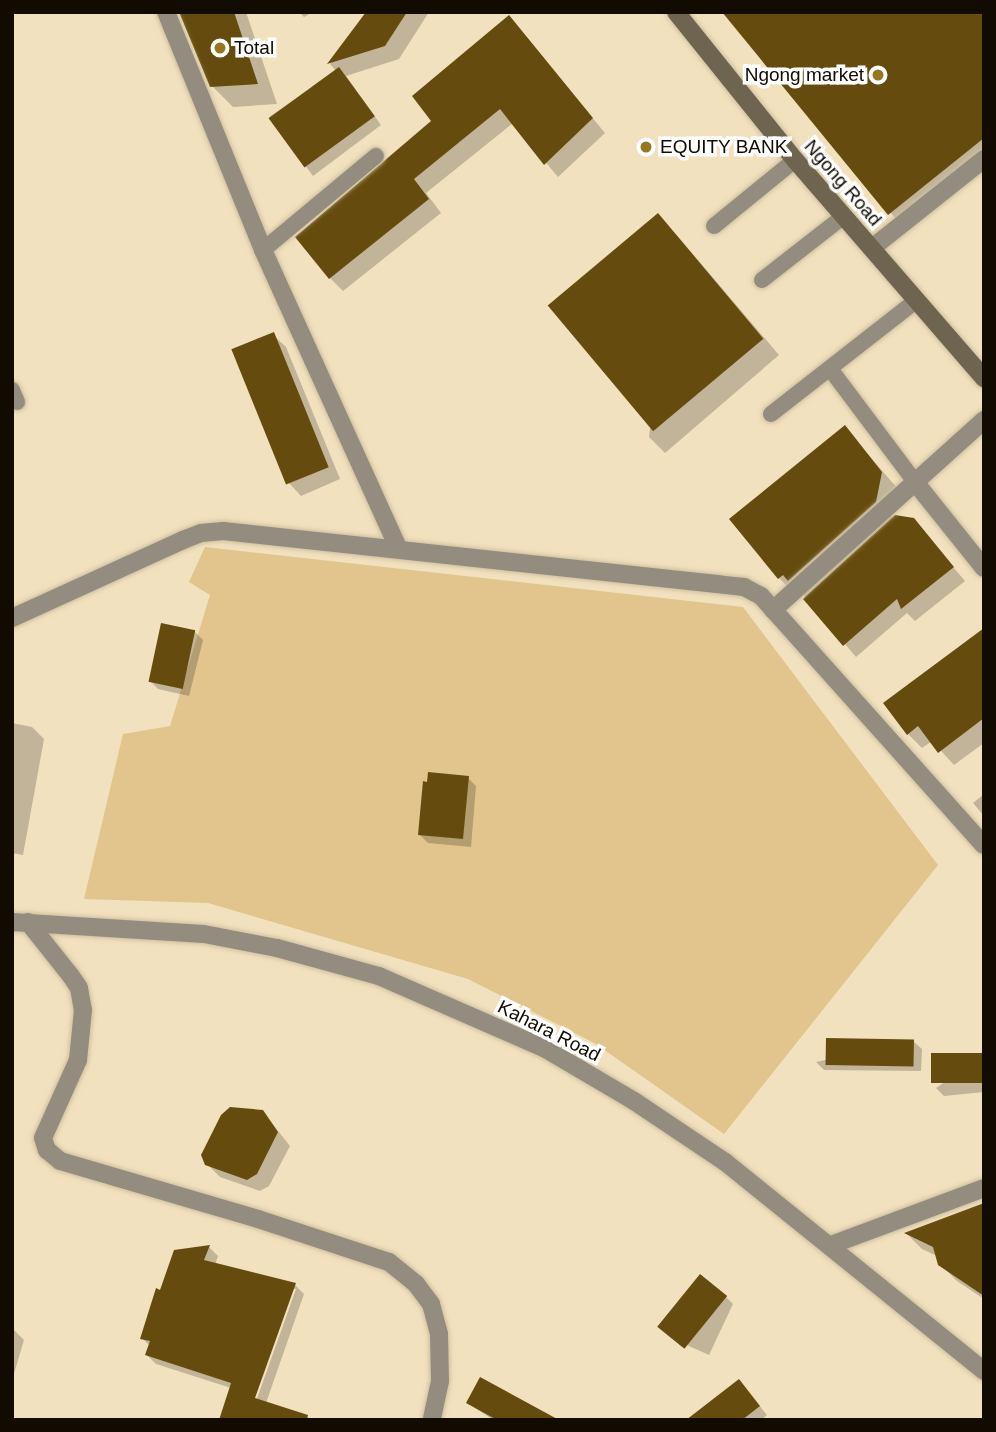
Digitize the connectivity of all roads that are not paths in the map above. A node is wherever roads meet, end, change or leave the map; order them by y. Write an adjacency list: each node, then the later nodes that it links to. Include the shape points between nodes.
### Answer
1 (166, 12): 9 (street)
2 (676, 12): 5 (main road, Ngong Road)
3 (376, 156): 9 (lane)
4 (984, 159): 8 (street)
5 (795, 160): 6 (main road, Ngong Road); 7 (lane)
6 (844, 216): 8 (main road, Ngong Road); 10 (lane)
7 (714, 226)
8 (872, 248): 11 (main road, Ngong Road)
9 (263, 250): 17 (street)
10 (762, 280)
11 (917, 300): 12 (lane); 13 (main road, Ngong Road)
12 (831, 370): 14 (lane); 16 (lane)
13 (984, 378)
14 (771, 414)
15 (984, 420): 16 (street)
16 (915, 482): 18 (street); 19 (street)
17 (399, 550): 19 (street, via 731,585 761,596); 20 (street, via 223,531 201,533)
18 (984, 568)
19 (773, 610): 21 (street)
20 (12, 618)
21 (984, 845)
22 (20, 922): 24 (street, Kahara Road, via 204,934 379,976 544,1048 634,1101 725,1162); 26 (street, via 79,988 83,1010 78,1060 43,1138 47,1150 60,1161 389,1262 416,1284 431,1304 439,1334 440,1381)
23 (984, 1188): 24 (street)
24 (831, 1245): 25 (street, Kahara Road)
25 (984, 1371)
26 (432, 1420)

